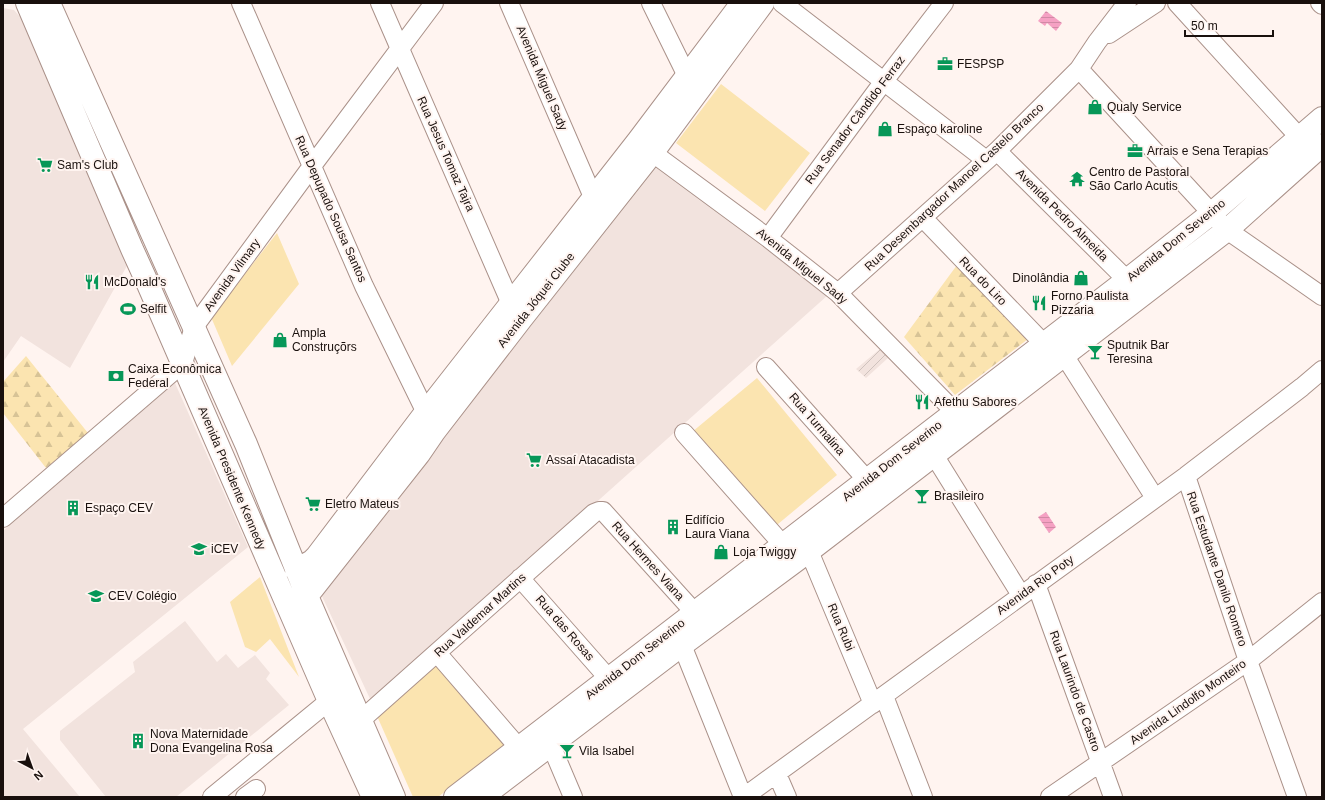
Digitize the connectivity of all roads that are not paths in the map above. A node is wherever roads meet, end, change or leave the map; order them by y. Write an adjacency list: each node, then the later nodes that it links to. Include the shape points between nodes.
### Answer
1 (27, 3): 40 (main road, Avenida Presidente Kennedy)
2 (49, 3): 37 (main road, Avenida Presidente Kennedy)
3 (241, 3): 27 (street, Rua Depupado Sousa Santos)
4 (380, 3): 18 (street, Rua Jesus Tomaz Tajra)
5 (434, 3): 18 (street, Avenida Vilmary)
6 (509, 3): 28 (street, Avenida Miguel Sady)
7 (651, 3): 20 (street)
8 (742, 3): 20 (main road, Avenida Jóquei Clube)
9 (763, 3): 25 (main road, Avenida Jóquei Clube)
10 (782, 3): 21 (street, Avenida Pedro Almeida)
11 (944, 3): 21 (street, Rua Senador Cândido Ferraz)
12 (1127, 3): 17 (street, Rua Desembargador Manoel Castelo Branco)
13 (1156, 3): 17 (street)
14 (1177, 3): 23 (street)
15 (1320, 3): 16 (street)
16 (1322, 5)
17 (1097, 42): 19 (street, Rua Desembargador Manoel Castelo Branco)
18 (400, 49): 27 (street, Avenida Vilmary); 36 (street, Rua Jesus Tomaz Tajra)
19 (1079, 70): 26 (street, Rua Desembargador Manoel Castelo Branco); 29 (street)
20 (687, 76): 25 (main road, Avenida Jóquei Clube)
21 (884, 81): 26 (street, Avenida Pedro Almeida); 32 (street, Rua Senador Cândido Ferraz)
22 (1322, 118): 23 (main road, Avenida Dom Severino)
23 (1300, 138): 29 (main road, Avenida Dom Severino)
24 (1322, 145): 31 (main road, Avenida Dom Severino)
25 (645, 147): 28 (main road, Avenida Jóquei Clube); 32 (street, Avenida Miguel Sady); 36 (main road, Avenida Jóquei Clube)
26 (992, 155): 30 (street, Rua Desembargador Manoel Castelo Branco); 33 (street, Avenida Pedro Almeida)
27 (312, 166): 37 (street, Avenida Vilmary); 44 (street, Rua Depupado Sousa Santos, via 364,286)
28 (593, 197): 36 (main road, Avenida Jóquei Clube)
29 (1212, 213): 31 (street); 33 (main road, Avenida Dom Severino)
30 (923, 218): 34 (street, Rua Desembargador Manoel Castelo Branco); 38 (street, Rua do Liro)
31 (1227, 230): 35 (street); 39 (main road, Avenida Dom Severino)
32 (768, 238): 34 (street, Avenida Miguel Sady)
33 (1126, 280): 38 (main road, Avenida Dom Severino)
34 (838, 293): 43 (street, Avenida Miguel Sady)
35 (1322, 296)
36 (517, 311): 44 (main road, Avenida Jóquei Clube)
37 (194, 327): 40 (street, Avenida Vilmary); 54 (main road, Avenida Presidente Kennedy, via 246,444)
38 (1044, 344): 43 (main road, Avenida Dom Severino)
39 (1064, 355): 46 (main road, Avenida Dom Severino); 49 (street)
40 (183, 363): 51 (street); 67 (main road, Avenida Presidente Kennedy)
41 (766, 367): 48 (street, Rua Turmalina)
42 (1322, 370): 47 (street, Avenida Rio Poty)
43 (955, 412): 48 (main road, Avenida Dom Severino)
44 (430, 422): 54 (main road, Avenida Jóquei Clube, via 312,561); 58 (main road, Avenida Jóquei Clube, via 419,454)
45 (684, 433): 52 (street)
46 (934, 455): 53 (main road, Avenida Dom Severino); 57 (street)
47 (1186, 476): 49 (street, Avenida Rio Poty); 63 (street, Rua Estudante Danilo Romero)
48 (867, 480): 52 (main road, Avenida Dom Severino)
49 (1155, 498): 56 (street, Avenida Rio Poty)
50 (599, 511): 55 (street, Rua Valdemar Martins); 60 (street, Rua Hermes Viana, via 603,511)
51 (3, 518)
52 (784, 545): 60 (main road, Avenida Dom Severino)
53 (809, 551): 61 (main road, Avenida Dom Severino); 66 (street, Rua Rubi)
54 (296, 570): 58 (main road, Avenida Presidente Kennedy)
55 (520, 578): 62 (street, Rua Valdemar Martins); 64 (street, Rua das Rosas)
56 (1036, 584): 57 (street, Avenida Rio Poty); 71 (street, Rua Laurindo de Castro)
57 (1021, 595): 66 (street, Avenida Rio Poty)
58 (307, 596): 65 (main road, Avenida Presidente Kennedy)
59 (1322, 602): 63 (street, Avenida Lindolfo Monteiro)
60 (695, 612): 64 (main road, Avenida Dom Severino)
61 (682, 645): 69 (main road, Avenida Dom Severino); 79 (street)
62 (436, 653): 68 (street, Rua Valdemar Martins); 70 (street)
63 (1248, 661): 71 (street, Avenida Lindolfo Monteiro); 84 (street, Rua Estudante Danilo Romero)
64 (609, 679): 70 (main road, Avenida Dom Severino)
65 (344, 683): 67 (street); 68 (main road, Avenida Presidente Kennedy)
66 (878, 700): 72 (street, Avenida Rio Poty); 81 (street, Rua Rubi)
67 (329, 701): 73 (street); 74 (main road, Avenida Presidente Kennedy)
68 (361, 720): 75 (main road, Avenida Presidente Kennedy)
69 (551, 745): 77 (main road, Avenida Dom Severino); 78 (street)
70 (519, 748): 76 (main road, Avenida Dom Severino)
71 (1100, 762): 82 (street, Avenida Lindolfo Monteiro); 83 (street, Rua Laurindo de Castro)
72 (777, 774): 79 (street, Avenida Rio Poty); 80 (street)
73 (212, 797)
74 (373, 797)
75 (394, 797)
76 (456, 797)
77 (482, 797)
78 (574, 797)
79 (744, 797)
80 (787, 797)
81 (924, 797)
82 (1050, 797)
83 (1113, 797)
84 (1298, 797)

